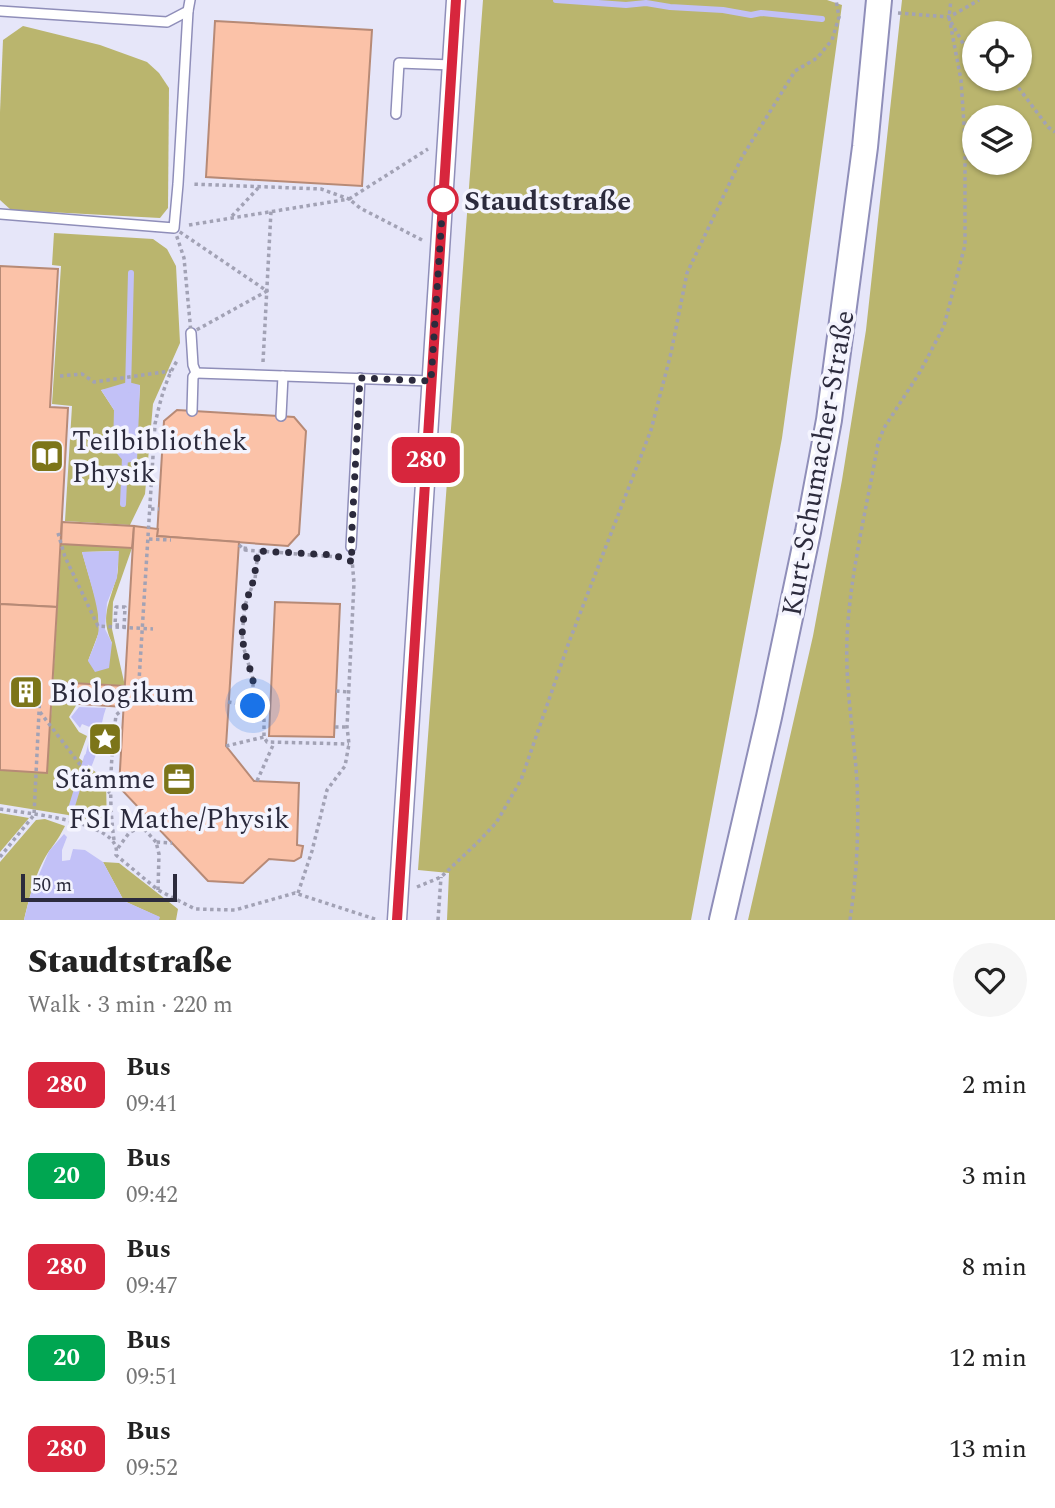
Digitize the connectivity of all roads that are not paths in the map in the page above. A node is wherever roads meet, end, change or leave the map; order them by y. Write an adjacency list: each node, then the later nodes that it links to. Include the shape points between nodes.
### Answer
1 (190, 0): 5 (lane)
2 (456, 0): 6 (street)
3 (878, 6): 18 (main road, Kurt-Schumacher-Straße, via 865,148 829,420 775,691)
4 (0, 10): 5 (lane, via 167,22)
5 (188, 11): 8 (lane, via 174,228)
6 (452, 65): 7 (lane, via 399,63); 13 (street)
7 (396, 114)
8 (0, 214)
9 (192, 336): 10 (lane)
10 (196, 373): 11 (lane); 14 (lane)
11 (283, 376): 12 (lane); 15 (lane)
12 (360, 378): 13 (lane); 16 (lane)
13 (431, 381): 17 (street)
14 (192, 411)
15 (281, 416)
16 (351, 547)
17 (397, 920)
18 (722, 920)

